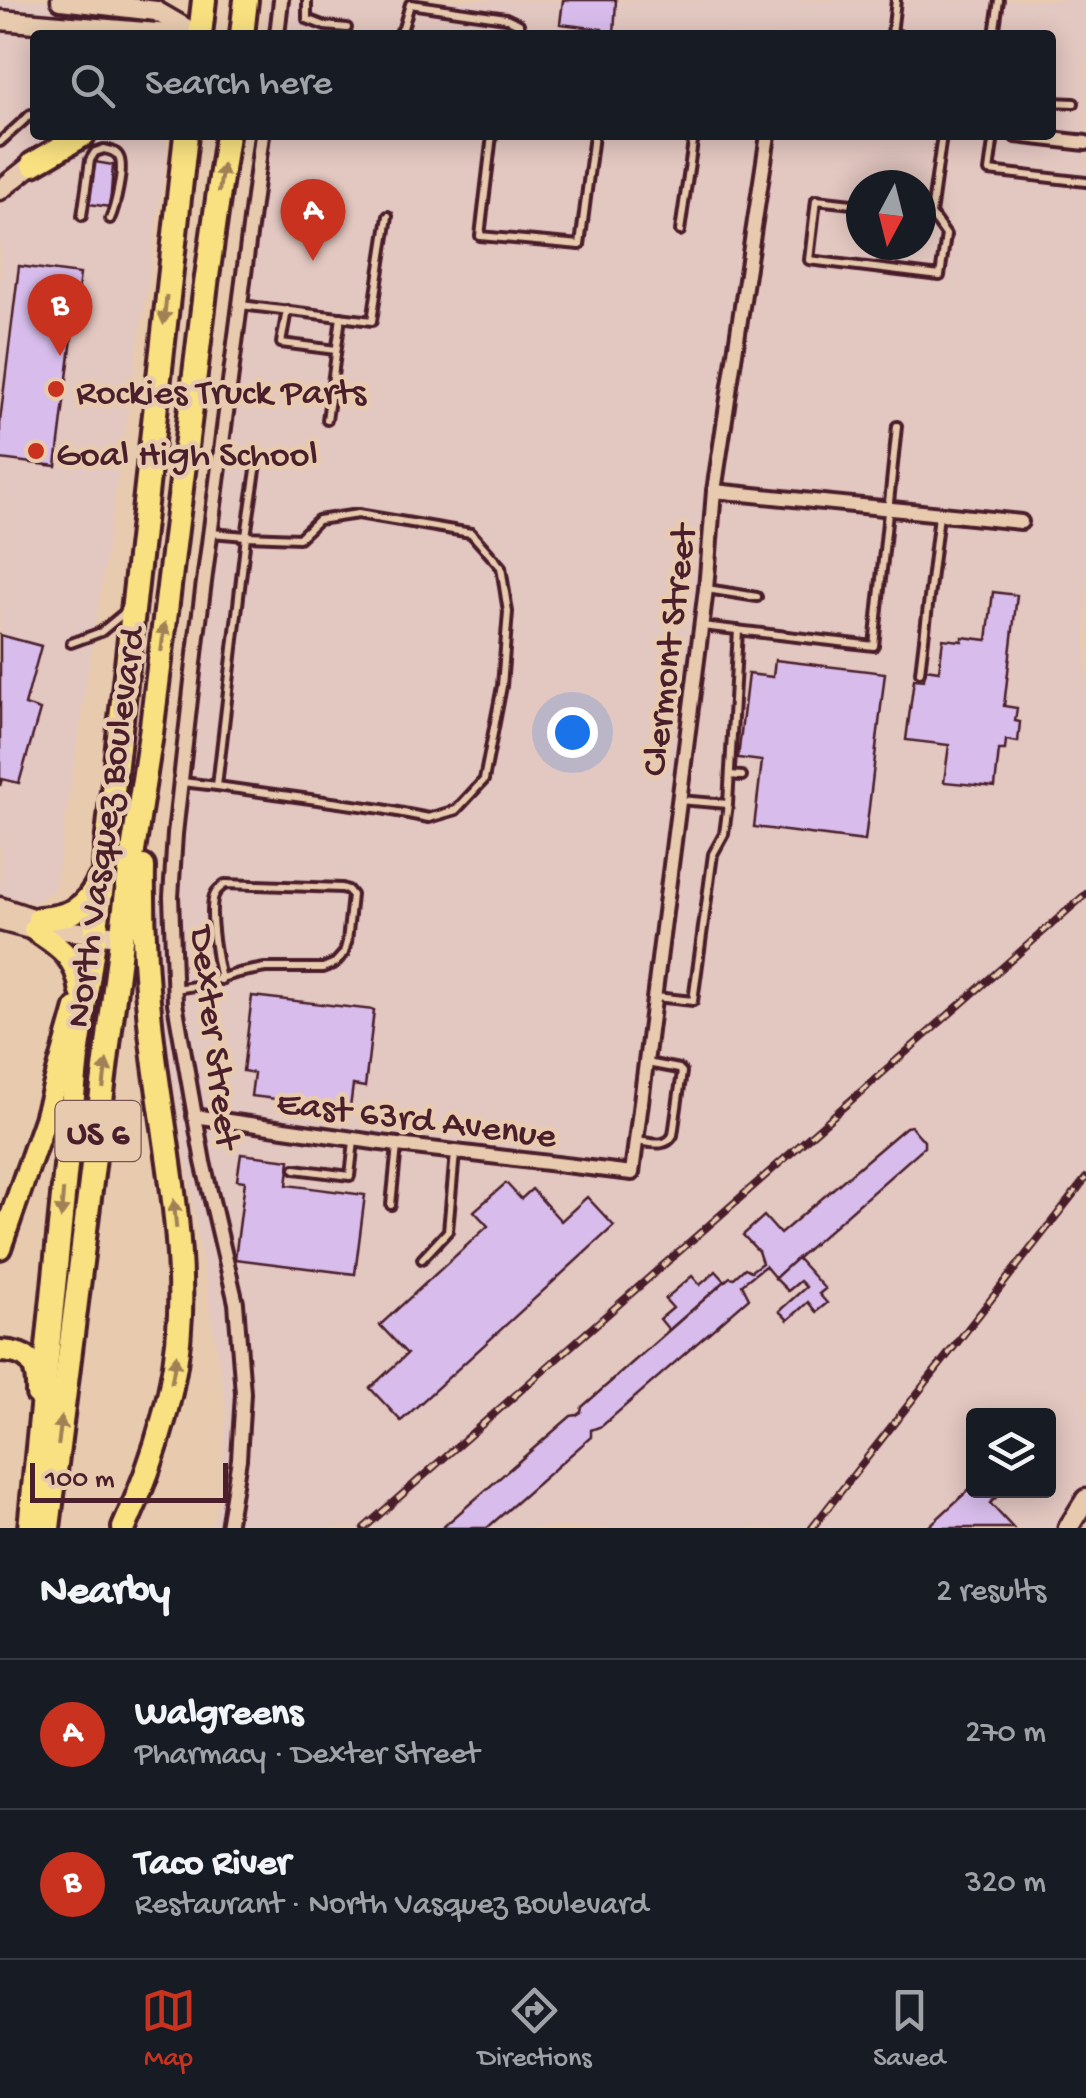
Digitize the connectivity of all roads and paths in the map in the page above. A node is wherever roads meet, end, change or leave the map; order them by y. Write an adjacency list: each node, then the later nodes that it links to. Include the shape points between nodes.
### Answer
1 (61, 0): 8 (street)
2 (204, 0): 16 (highway)
3 (246, 0): 17 (highway)
4 (281, 0): 18 (street)
5 (307, 0): 12 (lane, via 308,19)
6 (896, 0): 21 (lane)
7 (999, 0): 22 (lane)
8 (105, 2): 10 (street)
9 (411, 2): 19 (lane); 20 (lane, via 506,18)
10 (156, 5): 14 (street); 15 (street)
11 (0, 20): 13 (street)
12 (347, 28)
13 (109, 30)
14 (153, 30)
15 (191, 30)
16 (199, 30)
17 (243, 30)
18 (277, 30)
19 (404, 30)
20 (520, 30)
21 (892, 30)
22 (995, 30)
23 (1056, 102): 24 (lane)
24 (1074, 103)
25 (30, 115): 39 (lane)
26 (1056, 138): 40 (street)
27 (64, 140): 41 (street)
28 (74, 140): 41 (highway)
29 (171, 140): 46 (highway)
30 (185, 140): 46 (highway, North Vasquez Boulevard / US 6)
31 (226, 140): 72 (highway, North Vasquez Boulevard / US 6, one-way to 31)
32 (261, 140): 52 (street, Dexter Street)
33 (491, 140): 34 (lane, via 480,236 580,244)
34 (593, 140)
35 (693, 140): 51 (lane)
36 (767, 140): 59 (street, Clermont Street)
37 (941, 140): 42 (lane)
38 (993, 140): 43 (lane, via 989,171)
39 (0, 142)
40 (1086, 143)
41 (33, 164): 44 (street)
42 (936, 178)
43 (1086, 182)
44 (0, 190)
45 (846, 203): 50 (lane, via 816,200 809,260 940,276 946,235)
46 (176, 213): 67 (highway, North Vasquez Boulevard / US 6, one-way to 67)
47 (82, 216): 49 (lane, via 90,160 104,149 121,162)
48 (388, 216): 54 (lane, via 372,321)
49 (110, 219)
50 (936, 221)
51 (680, 231)
52 (240, 304): 53 (lane); 63 (street, Dexter Street)
53 (287, 310): 54 (lane); 55 (lane, via 281,343)
54 (341, 317): 55 (lane)
55 (336, 350): 56 (lane)
56 (327, 420)
57 (897, 426): 60 (lane)
58 (258, 457): 64 (lane)
59 (714, 490): 60 (street); 65 (street, Clermont Street)
60 (888, 508): 61 (street); 69 (lane, via 874,646)
61 (939, 514): 62 (street); 71 (lane)
62 (1021, 522)
63 (210, 533): 64 (lane); 75 (street, Dexter Street)
64 (246, 536): 76 (lane); 76 (lane, via 299,538 318,520 358,514 471,534 501,567 508,612 502,686 484,780 456,810 429,818)
65 (706, 589): 66 (lane); 68 (street, Clermont Street)
66 (757, 597)
67 (133, 606): 70 (lane, via 101,632); 79 (highway, North Vasquez Boulevard / US 6)
68 (701, 626): 69 (lane); 77 (street, Clermont Street)
69 (738, 630): 73 (lane)
70 (71, 643)
71 (920, 672)
72 (152, 734): 103 (highway, North Vasquez Boulevard / US 6, one-way to 72); 104 (highway, one-way to 72, via 166,1409 180,1312 143,936)
73 (730, 775): 74 (lane); 78 (lane)
74 (742, 776)
75 (181, 782): 76 (lane); 85 (street, Dexter Street, via 171,897)
76 (217, 786)
77 (678, 800): 78 (lane); 87 (street, Clermont Street)
78 (728, 804): 87 (lane, via 713,854 693,1001)
79 (104, 872): 82 (highway, via 87,902); 83 (highway, North Vasquez Boulevard / US 6)
80 (0, 907): 82 (street)
81 (0, 921): 82 (street)
82 (42, 926): 83 (street); 86 (main road, via 72,960)
83 (103, 934): 86 (main road); 100 (highway, North Vasquez Boulevard / US 6, one-way to 100, via 77,1056)
84 (221, 980): 84 (lane, via 265,968 334,963 347,942 352,895 342,888 225,884 212,903); 85 (lane)
85 (174, 989): 89 (street, Dexter Street)
86 (81, 992): 97 (main road)
87 (654, 997): 88 (street, Clermont Street)
88 (646, 1063): 91 (street, Clermont Street); 91 (lane, via 682,1072 671,1140)
89 (194, 1116): 90 (street, East 63rd Avenue); 105 (street, Dexter Street, via 236,1303 243,1393)
90 (354, 1140): 92 (street, East 63rd Avenue); 94 (lane, via 350,1176)
91 (636, 1141): 95 (street, Clermont Street)
92 (397, 1145): 93 (street, East 63rd Avenue); 96 (lane)
93 (455, 1152): 95 (street, East 63rd Avenue); 98 (lane, via 448,1231)
94 (296, 1169)
95 (632, 1173)
96 (391, 1206)
97 (0, 1248)
98 (422, 1259)
99 (5, 1349): 100 (main road, via 27,1357 38,1377)
100 (35, 1484): 102 (highway, North Vasquez Boulevard / US 6)
101 (1086, 1500): 106 (street)
102 (30, 1528)
103 (48, 1528)
104 (124, 1528)
105 (228, 1528)
106 (1068, 1528)

